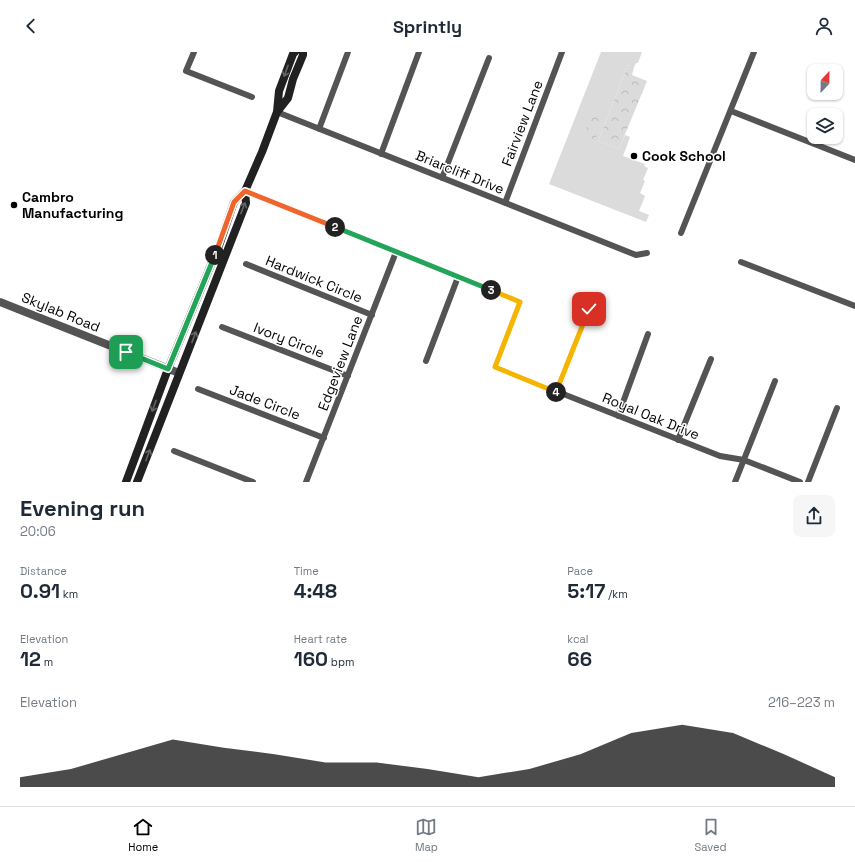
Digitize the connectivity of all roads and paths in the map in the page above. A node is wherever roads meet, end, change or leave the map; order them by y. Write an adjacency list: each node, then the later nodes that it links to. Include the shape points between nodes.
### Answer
1 (194, 52): 9 (street, via 186,72)
2 (296, 52): 11 (main road, one-way to 11, via 292,54 279,91)
3 (303, 52): 11 (main road, via 288,98)
4 (348, 52): 12 (street)
5 (419, 52): 13 (street)
6 (562, 52): 17 (street, Fairview Lane)
7 (754, 52): 10 (street)
8 (489, 58): 15 (street)
9 (252, 97)
10 (731, 111): 14 (street); 20 (street)
11 (276, 112): 12 (street, Briarcliff Drive); 16 (main road)
12 (319, 129): 13 (street, Briarcliff Drive)
13 (381, 154): 15 (street, Briarcliff Drive)
14 (855, 160)
15 (442, 178): 17 (street, Briarcliff Drive)
16 (245, 191): 18 (main road, via 234,202); 19 (main road, one-way to 16, via 246,203); 21 (street)
17 (505, 203): 22 (street, Briarcliff Drive, via 636,255)
18 (230, 215): 19 (main road, via 233,224); 34 (main road)
19 (237, 225): 35 (main road, one-way to 19)
20 (681, 233)
21 (396, 252): 25 (street); 29 (street, Edgeview Lane)
22 (647, 253)
23 (741, 262): 27 (street)
24 (246, 264): 29 (street, Hardwick Circle)
25 (458, 277): 33 (street); 39 (street, Royal Oak Drive, via 520,302 495,367)
26 (0, 302): 34 (street, Skylab Road)
27 (855, 306)
28 (589, 309): 39 (street)
29 (372, 315): 36 (street, Edgeview Lane)
30 (222, 327): 36 (street, Ivory Circle)
31 (648, 334): 41 (street)
32 (711, 359): 43 (street)
33 (426, 361)
34 (168, 369): 35 (street, Skylab Road); 46 (main road, one-way to 46)
35 (179, 373): 47 (main road, one-way to 35)
36 (348, 376): 42 (street, Edgeview Lane)
37 (775, 382): 45 (street)
38 (198, 389): 42 (street, Jade Circle)
39 (557, 392): 41 (street, Royal Oak Drive)
40 (837, 408): 52 (street)
41 (618, 416): 43 (street, Royal Oak Drive)
42 (324, 438): 49 (street, Edgeview Lane)
43 (678, 440): 45 (street, Royal Oak Drive, via 720,456)
44 (174, 451): 48 (street)
45 (744, 460): 50 (street); 51 (street, Royal Oak Drive)
46 (126, 482)
47 (137, 482)
48 (253, 482)
49 (306, 482)
50 (735, 482)
51 (800, 482)
52 (808, 482)

